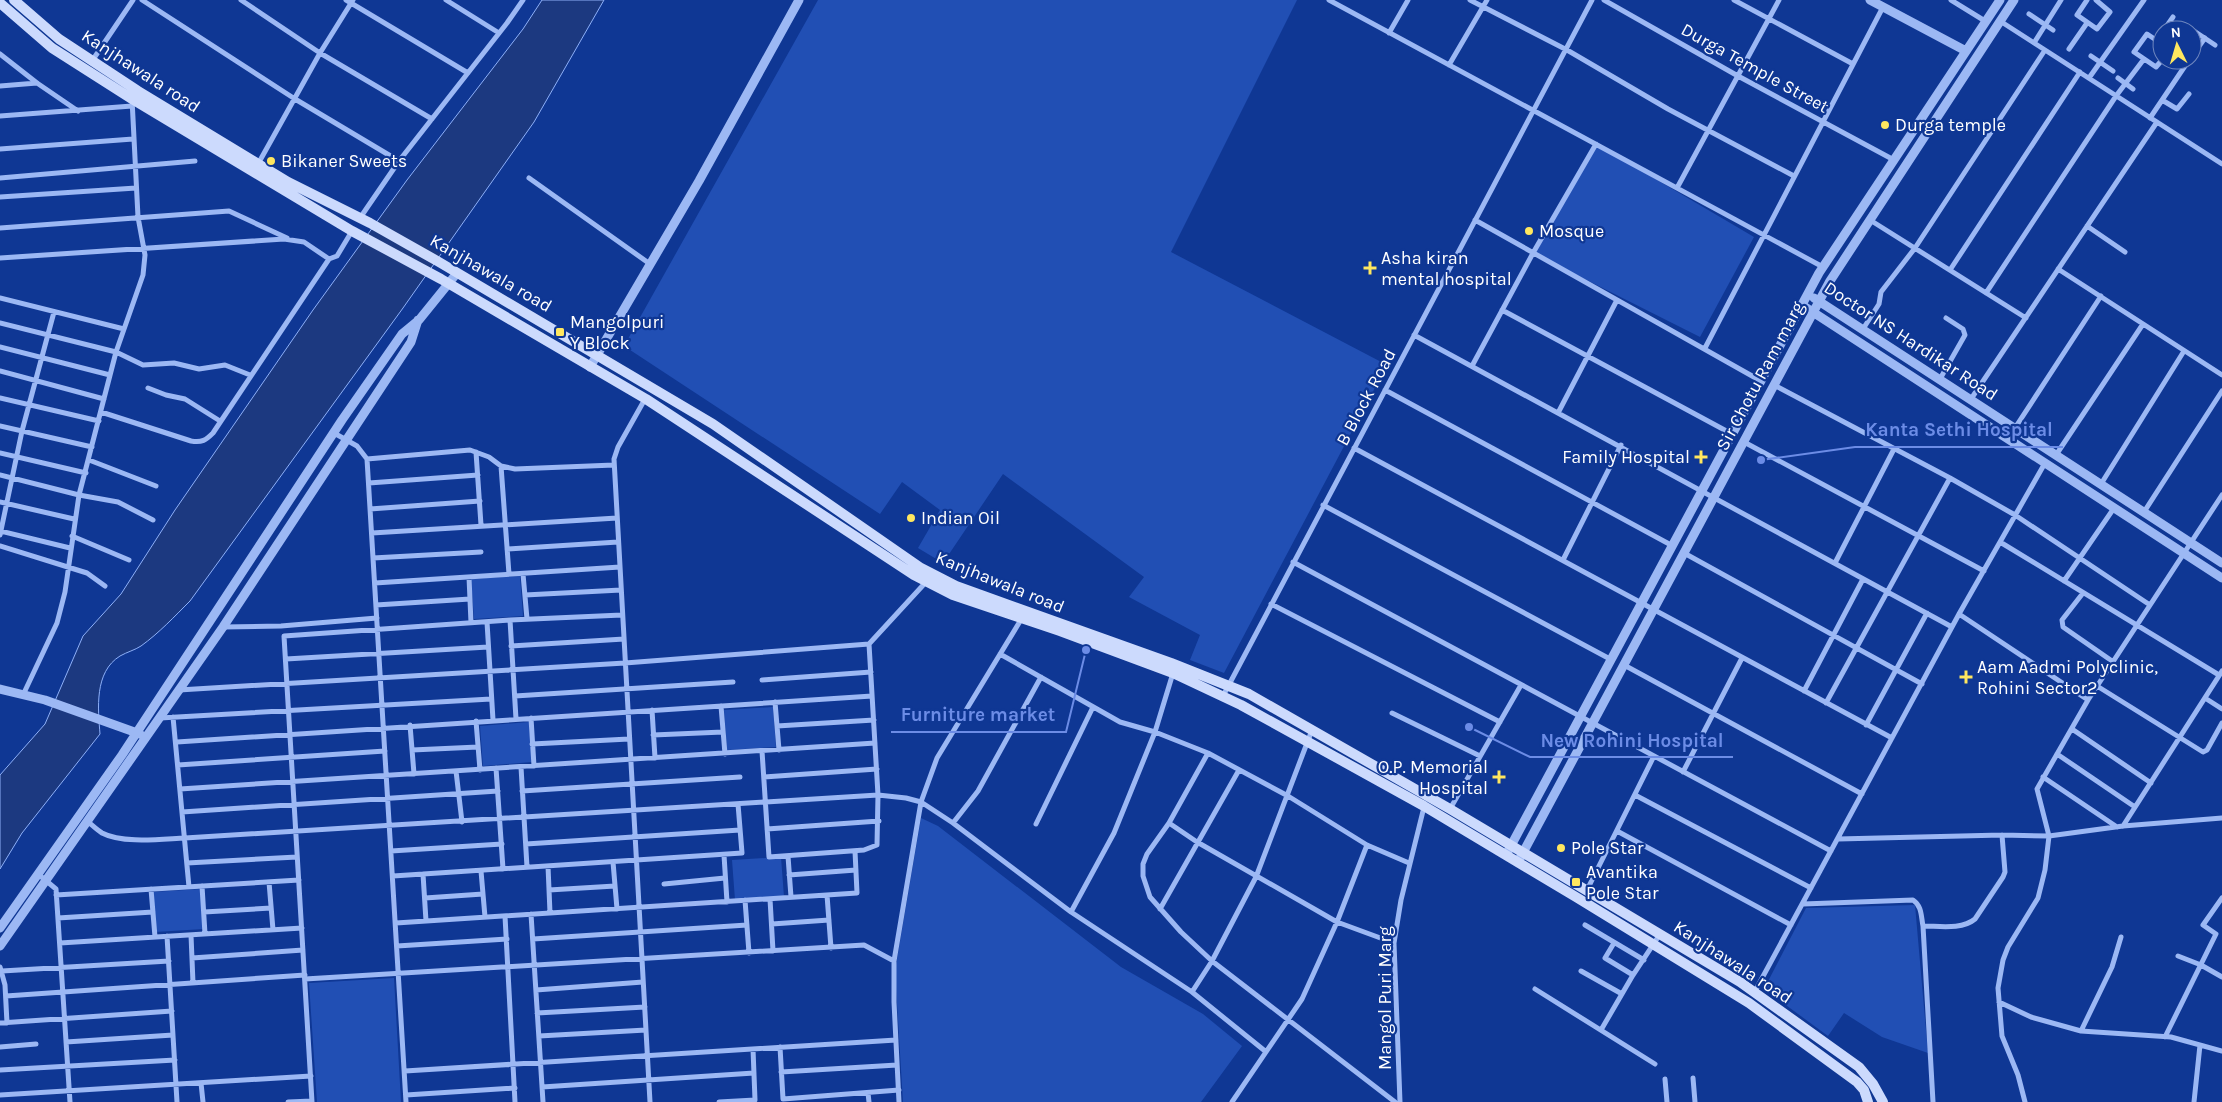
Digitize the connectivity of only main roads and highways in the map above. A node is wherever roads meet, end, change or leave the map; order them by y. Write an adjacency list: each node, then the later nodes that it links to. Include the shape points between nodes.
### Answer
1 (14, 0): 3 (main road, Kanjhawala road, via 59,39)
2 (0, 3): 3 (main road, Kanjhawala road, via 52,48 132,103)
3 (256, 168): 4 (main road, Kanjhawala road, via 365,220 458,272 713,424); 5 (main road, Kanjhawala road, via 356,233 646,399)
4 (870, 532): 5 (main road); 6 (main road, Kanjhawala road, via 921,568 956,586 1248,694 1450,809)
5 (865, 542): 6 (main road, Kanjhawala road, via 953,595 1173,673 1223,696)
6 (1509, 850): 7 (main road, Kanjhawala road)
7 (1521, 858): 8 (main road, Kanjhawala road, via 1749,1004 1857,1082); 9 (main road, Kanjhawala road, via 1587,890 1740,982 1859,1068)
8 (1868, 1102)
9 (1883, 1102)

